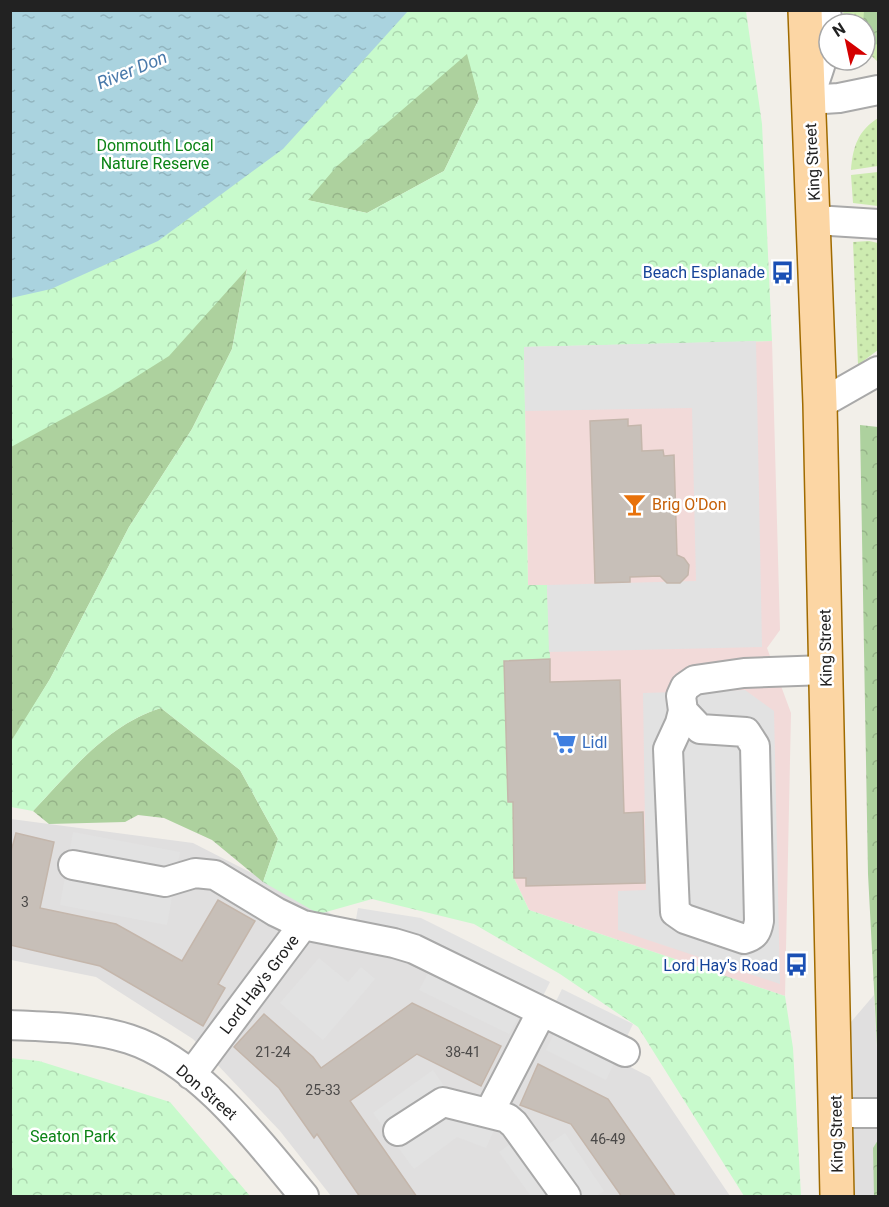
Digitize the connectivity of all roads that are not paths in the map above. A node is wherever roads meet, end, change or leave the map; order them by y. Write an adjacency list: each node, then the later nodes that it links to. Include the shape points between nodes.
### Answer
1 (783, 10): 5 (main road, King Street)
2 (805, 10): 5 (main road, King Street)
3 (826, 10): 5 (street, via 829,29)
4 (879, 90): 5 (street)
5 (808, 100): 6 (main road, King Street)
6 (815, 220): 7 (street); 9 (main road, King Street)
7 (879, 224)
8 (879, 371): 9 (street)
9 (820, 404): 10 (main road, King Street)
10 (826, 670): 11 (street, via 744,673 695,680 681,696); 19 (main road, King Street)
11 (683, 711): 11 (street, via 700,729 746,732 754,746 759,921 758,930 744,939 675,912 668,749)
12 (73, 865): 13 (street, via 165,882 195,873 215,875)
13 (303, 925): 14 (street, Lord Hay's Grove, via 414,949); 17 (street, Lord Hay's Grove)
14 (541, 1013): 16 (street, Lord Hay's Grove); 18 (street)
15 (10, 1025): 17 (street, Don Street, via 110,1033 152,1049)
16 (625, 1052)
17 (191, 1076): 22 (street, Don Street, via 242,1123)
18 (489, 1113): 21 (street, via 442,1102); 23 (street, via 514,1124)
19 (836, 1113): 20 (street); 24 (main road, King Street)
20 (879, 1113)
21 (398, 1131)
22 (304, 1197)
23 (566, 1197)
24 (837, 1197)

